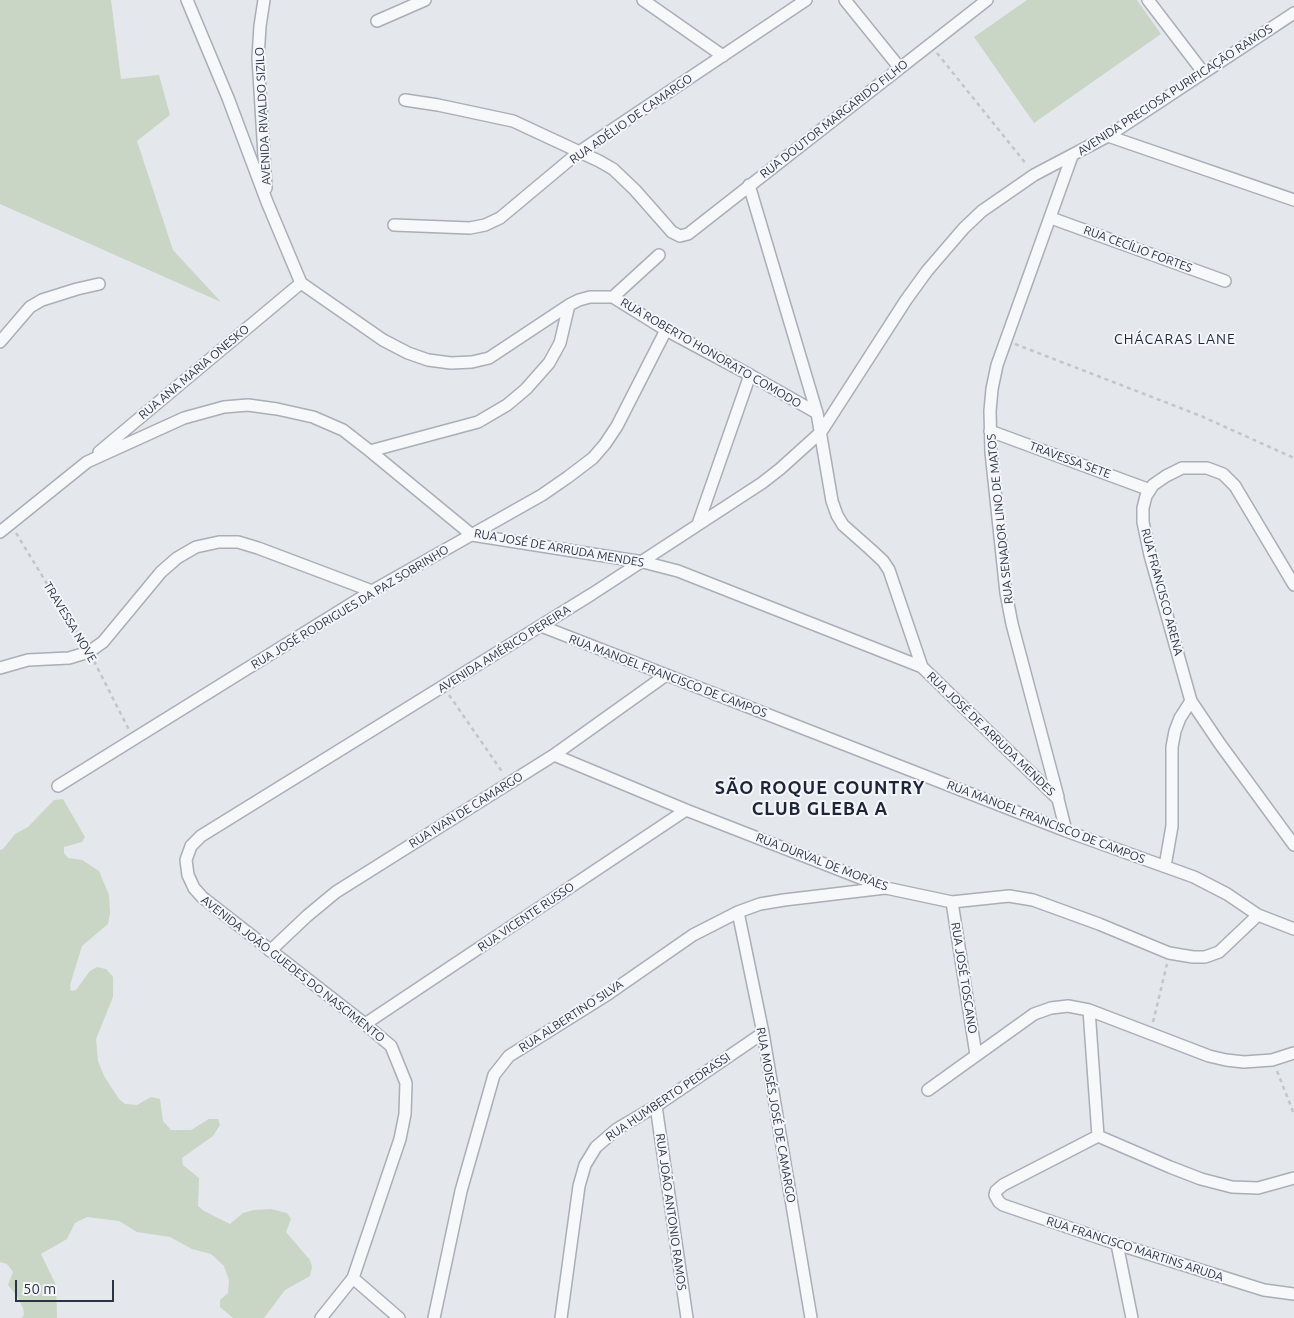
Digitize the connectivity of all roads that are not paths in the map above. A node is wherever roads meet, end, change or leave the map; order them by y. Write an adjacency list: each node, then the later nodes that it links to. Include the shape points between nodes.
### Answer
1 (187, 0): 20 (street)
2 (264, 0): 20 (street, AVENIDA RIVALDO SIZILO, via 258,58)
3 (425, 0): 10 (street)
4 (643, 0): 11 (street)
5 (806, 0): 11 (street, RUA ADÉLIO DE CAMARGO)
6 (845, 0): 12 (street)
7 (987, 0): 12 (street, RUA DOUTOR MARGARIDO FILHO)
8 (1148, 0): 13 (street)
9 (1294, 13): 13 (street, AVENIDA PRECIOSA PURIFICAÇÃO RAMOS)
10 (377, 20)
11 (722, 56): 16 (street, RUA ADÉLIO DE CAMARGO)
12 (899, 67): 18 (street, RUA DOUTOR MARGARIDO FILHO)
13 (1203, 72): 15 (street, AVENIDA PRECIOSA PURIFICAÇÃO RAMOS)
14 (405, 100): 16 (street, via 513,121)
15 (1108, 136): 17 (street, AVENIDA PRECIOSA PURIFICAÇÃO RAMOS); 19 (street)
16 (579, 152): 18 (street, RUA DOUTOR MARGARIDO FILHO, via 613,169 672,232 680,236 688,234); 22 (street, RUA ADÉLIO DE CAMARGO, via 517,205 485,224 470,228)
17 (1072, 156): 21 (street, RUA SENADOR LINO DE MATOS); 34 (street, AVENIDA PRECIOSA PURIFICAÇÃO RAMOS, via 1034,175 982,211 964,228 906,300)
18 (749, 185): 32 (street)
19 (1294, 200)
20 (267, 202): 25 (street)
21 (1051, 218): 24 (street, RUA CECÍLIO FORTES); 33 (street, RUA SENADOR LINO DE MATOS, via 997,365)
22 (394, 225)
23 (659, 255): 27 (street)
24 (1224, 281)
25 (301, 283): 28 (street, RUA ROBERTO HONORATO COMODO, via 383,340 408,353 450,364 489,358); 36 (street, RUA ANA MARIA ONESKO)
26 (100, 284): 30 (street, via 42,300 30,307)
27 (613, 297): 28 (street, RUA ROBERTO HONORATO COMODO, via 590,297); 29 (street, RUA ROBERTO HONORATO COMODO)
28 (569, 306): 35 (street, via 560,343 549,363 507,405 478,422)
29 (666, 330): 31 (street, RUA ROBERTO HONORATO COMODO); 40 (street, RUA JOSÉ RODRIGUES DA PAZ SOBRINHO, via 617,426 593,458 542,495)
30 (0, 342)
31 (750, 375): 32 (street, RUA ROBERTO HONORATO COMODO); 38 (street)
32 (817, 413): 34 (street, RUA ROBERTO HONORATO COMODO)
33 (990, 431): 37 (street, TRAVESSA SETE); 51 (street, RUA SENADOR LINO DE MATOS, via 1006,594)
34 (821, 432): 38 (street, AVENIDA AMÉRICO PEREIRA, via 762,483); 46 (street, RUA ROBERTO HONORATO COMODO, via 837,515 843,525 889,570)
35 (370, 451): 36 (street, RUA JOSÉ DE ARRUDA MENDES, via 343,430 313,417 248,406 224,407 184,418); 40 (street, RUA JOSÉ DE ARRUDA MENDES)
36 (87, 462): 39 (street, RUA JOSÉ DE ARRUDA MENDES)
37 (1150, 490): 42 (street, via 1182,468 1207,468 1223,474 1235,486); 48 (street, RUA FRANCISCO ARENA, via 1143,508 1143,522)
38 (698, 524): 41 (street, AVENIDA AMÉRICO PEREIRA)
39 (0, 532)
40 (472, 535): 41 (street, RUA JOSÉ DE ARRUDA MENDES); 43 (street, RUA JOSÉ RODRIGUES DA PAZ SOBRINHO)
41 (644, 562): 44 (street, AVENIDA AMÉRICO PEREIRA); 46 (street, RUA JOSÉ DE ARRUDA MENDES, via 678,571)
42 (1294, 585)
43 (372, 591): 45 (street, via 258,548 238,542 219,542 196,547 177,558 161,572 103,642 89,652 69,658 28,660); 50 (street, RUA JOSÉ RODRIGUES DA PAZ SOBRINHO)
44 (541, 626): 47 (street, RUA MANOEL FRANCISCO DE CAMPOS); 55 (street, AVENIDA AMÉRICO PEREIRA, via 201,836 191,846)
45 (0, 668)
46 (922, 668): 51 (street, RUA JOSÉ DE ARRUDA MENDES)
47 (666, 675): 49 (street, RUA IVAN DE CAMARGO); 53 (street, RUA MANOEL FRANCISCO DE CAMPOS)
48 (1191, 701): 54 (street, RUA FRANCISCO ARENA); 56 (street, via 1180,718 1172,747 1172,826)
49 (554, 755): 52 (street, RUA DURVAL DE MORAES); 62 (street, RUA IVAN DE CAMARGO, via 336,892)
50 (58, 786)
51 (1058, 798): 53 (street, RUA JOSÉ DE ARRUDA MENDES)
52 (686, 810): 57 (street, RUA DURVAL DE MORAES); 64 (street, RUA VICENTE RUSSO)
53 (1066, 831): 56 (street, RUA MANOEL FRANCISCO DE CAMPOS)
54 (1294, 845)
55 (186, 860): 62 (street, AVENIDA JOÃO GUEDES DO NASCIMENTO, via 188,875 202,897)
56 (1165, 866): 60 (street, RUA MANOEL FRANCISCO DE CAMPOS, via 1227,894)
57 (886, 888): 58 (street, RUA DURVAL DE MORAES); 59 (street, RUA ALBERTINO SILVA, via 784,900)
58 (952, 902): 60 (street, RUA DURVAL DE MORAES, via 1009,896 1033,900 1169,953 1193,957 1218,952); 67 (street, RUA JOSÉ TOSCANO)
59 (738, 912): 65 (street, RUA MOISÉS JOSÉ DE CAMARGO); 77 (street, RUA ALBERTINO SILVA, via 693,935 608,994 509,1056 494,1075 461,1191)
60 (1258, 914): 61 (street, RUA MANOEL FRANCISCO DE CAMPOS)
61 (1294, 929)
62 (270, 951): 64 (street, AVENIDA JOÃO GUEDES DO NASCIMENTO)
63 (1089, 1010): 66 (street, via 1217,1058 1244,1062 1272,1060); 67 (street, via 1068,1006 1034,1014); 70 (street)
64 (365, 1024): 73 (street, AVENIDA JOÃO GUEDES DO NASCIMENTO, via 391,1046 406,1083 405,1114 400,1139)
65 (763, 1033): 69 (street, RUA HUMBERTO PEDRASSI); 80 (street, RUA MOISÉS JOSÉ DE CAMARGO)
66 (1294, 1053)
67 (976, 1055): 68 (street)
68 (928, 1090)
69 (656, 1106): 78 (street, RUA HUMBERTO PEDRASSI, via 617,1129 596,1147 584,1165); 79 (street, RUA JOÃO ANTONIO RAMOS)
70 (1098, 1136): 71 (street, via 1170,1168 1232,1187 1258,1188); 72 (street, RUA FRANCISCO MARTINS ARUDA, via 1003,1185 995,1195 1003,1205)
71 (1294, 1178)
72 (1117, 1244): 74 (street, RUA FRANCISCO MARTINS ARUDA, via 1264,1290); 81 (street)
73 (354, 1278): 75 (street); 76 (street)
74 (1294, 1294)
75 (321, 1318)
76 (399, 1318)
77 (434, 1318)
78 (561, 1318)
79 (687, 1318)
80 (811, 1318)
81 (1132, 1318)

